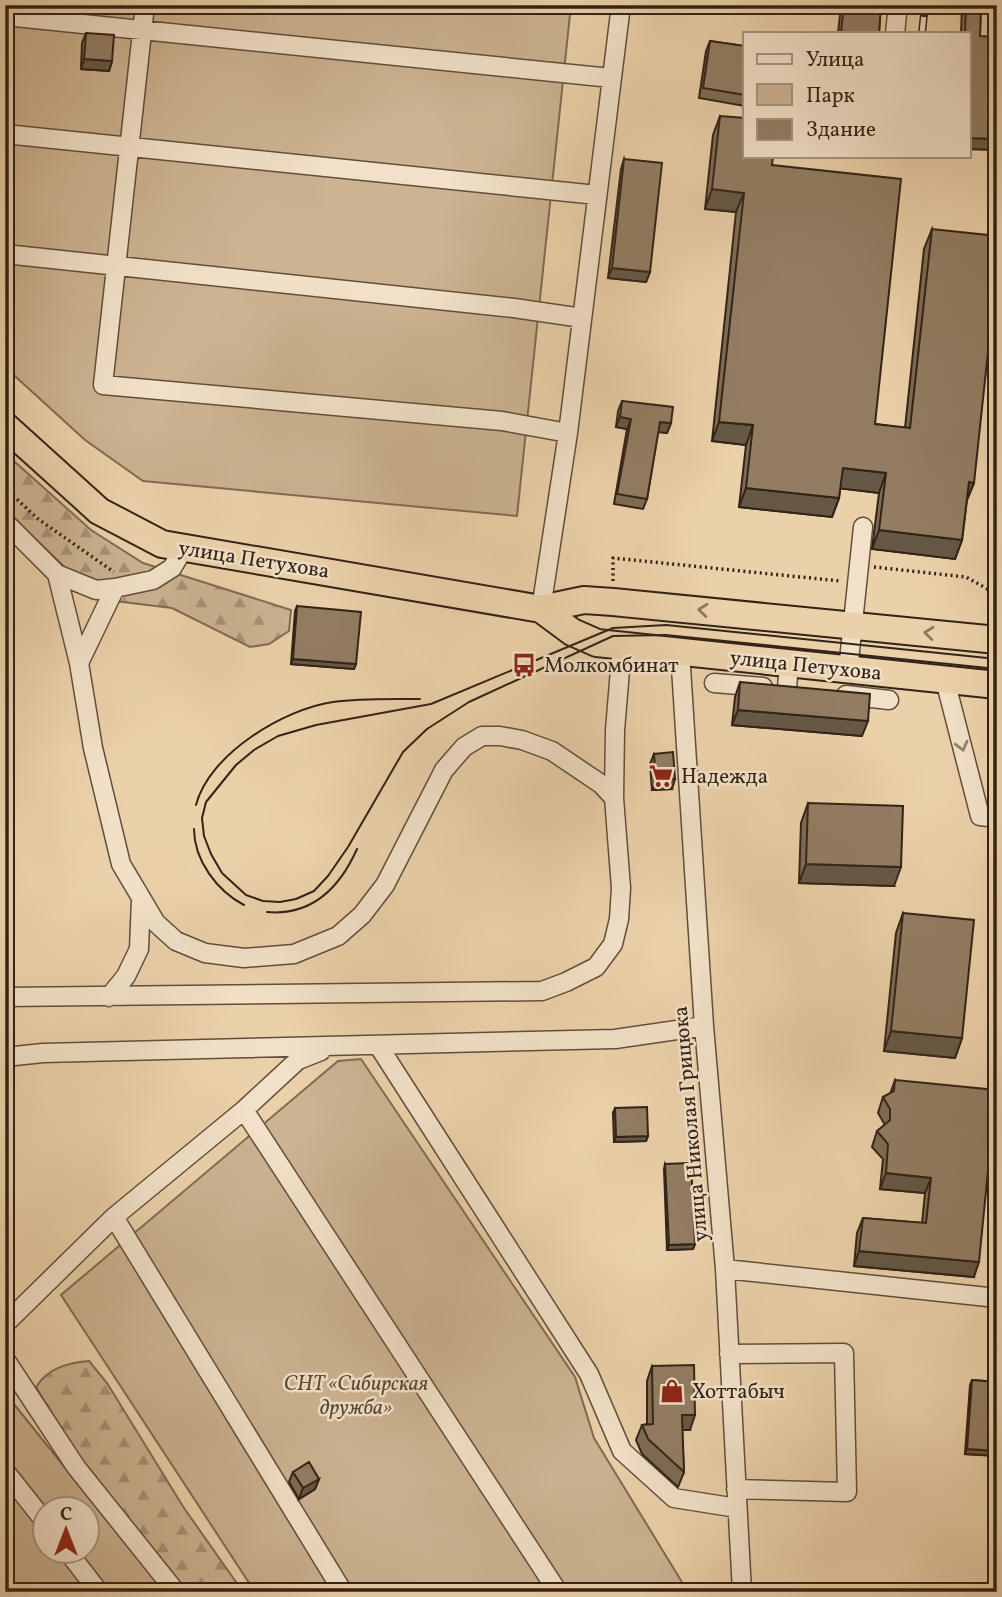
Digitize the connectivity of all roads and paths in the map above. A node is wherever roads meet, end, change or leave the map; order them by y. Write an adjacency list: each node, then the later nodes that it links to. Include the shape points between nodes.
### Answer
1 (145, 5): 5 (street)
2 (621, 5): 7 (street)
3 (898, 5): 6 (street)
4 (5, 16): 5 (street)
5 (142, 30): 7 (street); 9 (street)
6 (895, 32)
7 (611, 78): 10 (street)
8 (5, 134): 9 (street)
9 (130, 146): 10 (street); 12 (street)
10 (597, 195): 13 (street)
11 (5, 254): 12 (street)
12 (117, 265): 13 (street); 15 (street, via 103,385 502,421)
13 (582, 318): 15 (street)
14 (5, 426): 19 (highway, улица Петухова, via 99,511 162,544)
15 (568, 433): 22 (street)
16 (5, 488): 21 (path)
17 (5, 522): 20 (street)
18 (863, 527): 23 (street)
19 (184, 548): 21 (street, via 172,568 153,580); 22 (highway, улица Петухова)
20 (57, 574): 21 (street, via 96,590); 27 (street)
21 (124, 586): 27 (street)
22 (541, 609): 23 (highway, улица Петухова, one-way to 22, via 584,600); 25 (highway, улица Петухова, via 585,638)
23 (852, 625): 24 (highway, улица Петухова, one-way to 23); 28 (street)
24 (997, 640)
25 (622, 646): 26 (highway, улица Петухова); 35 (street)
26 (680, 652): 30 (highway, улица Петухова); 40 (street, улица Николая Грицюка)
27 (79, 663): 37 (street, via 93,748 121,864)
28 (848, 670): 29 (highway, улица Петухова); 30 (highway, улица Петухова)
29 (945, 680): 32 (highway, улица Петухова); 36 (street, one-way to 36, via 980,816)
30 (792, 681): 31 (street)
31 (714, 683)
32 (997, 685)
33 (825, 693): 34 (street)
34 (889, 700)
35 (614, 798): 37 (street, via 552,751 522,740 482,736 444,769 384,885 362,915 338,936 294,954 244,958 205,953 176,941 156,923); 39 (street, via 621,888 613,944 596,967 566,982 542,991 520,992)
36 (997, 818)
37 (141, 899): 39 (street, via 139,949)
38 (5, 997): 39 (street)
39 (109, 997)
40 (704, 1026): 41 (street, via 615,1039); 46 (street, улица Николая Грицюка)
41 (378, 1045): 42 (street); 54 (street, via 589,1374 622,1451 674,1497)
42 (330, 1046): 43 (street, via 43,1052); 44 (street, via 298,1060)
43 (5, 1057)
44 (243, 1110): 45 (street); 59 (street)
45 (114, 1217): 48 (street); 58 (street)
46 (725, 1269): 47 (street); 49 (street, улица Николая Грицюка)
47 (997, 1298)
48 (5, 1324)
49 (729, 1354): 52 (street, улица Николая Грицюка); 52 (street, via 844,1353 848,1492)
50 (5, 1359): 57 (street, via 76,1467)
51 (5, 1471): 53 (street)
52 (736, 1489): 54 (street, улица Николая Грицюка)
53 (32, 1505)
54 (737, 1508): 60 (street, улица Николая Грицюка)
55 (79, 1566): 56 (street)
56 (99, 1592)
57 (176, 1592)
58 (342, 1592)
59 (558, 1592)
60 (742, 1592)

